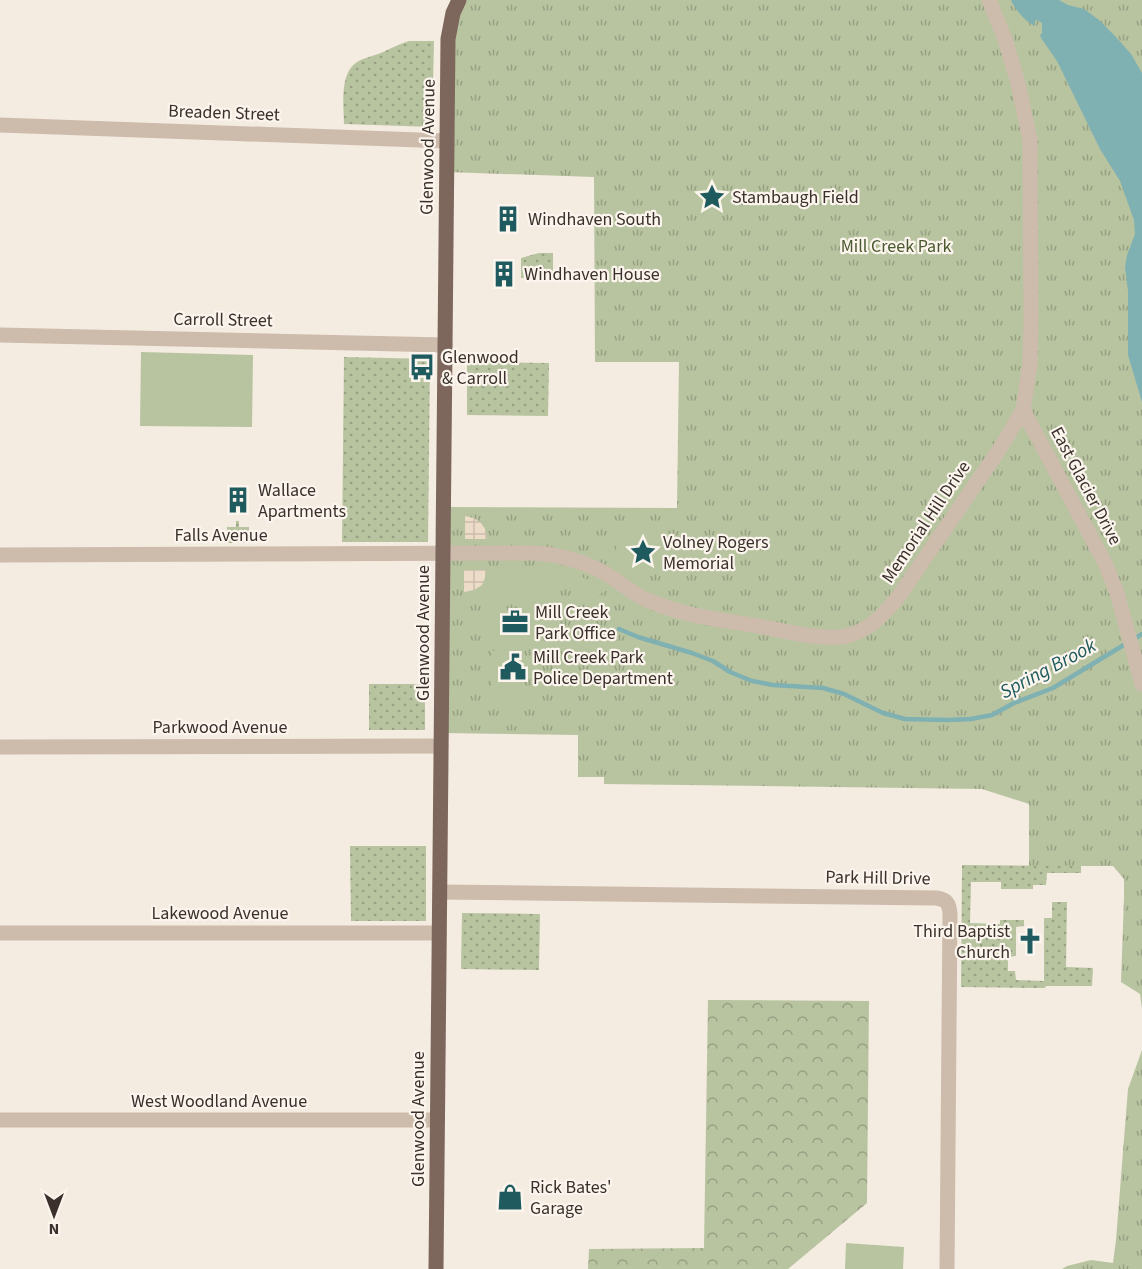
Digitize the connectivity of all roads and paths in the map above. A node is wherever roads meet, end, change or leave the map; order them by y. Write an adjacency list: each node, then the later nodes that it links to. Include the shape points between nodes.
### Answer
1 (459, 0): 4 (main road, Glenwood Avenue, via 448,39)
2 (988, 0): 7 (street, Memorial Hill Drive, via 1005,39 1030,140 1030,364)
3 (0, 125): 4 (street, Breaden Street)
4 (447, 141): 6 (main road, Glenwood Avenue)
5 (0, 335): 6 (street, Carroll Street)
6 (445, 345): 8 (main road, Glenwood Avenue)
7 (1023, 410): 8 (street, Memorial Hill Drive, via 899,596 869,627 850,635 814,636 670,609 635,594 596,568 553,555); 10 (street, East Glacier Drive, via 1105,563)
8 (443, 553): 9 (street, Falls Avenue); 11 (main road, Glenwood Avenue)
9 (0, 555)
10 (1142, 684)
11 (441, 746): 12 (street, Parkwood Avenue); 13 (main road, Glenwood Avenue)
12 (0, 747)
13 (440, 892): 15 (main road, Glenwood Avenue); 19 (street, Park Hill Drive, via 943,898 950,913)
14 (0, 933): 15 (street, Lakewood Avenue)
15 (439, 933): 17 (main road, Glenwood Avenue)
16 (0, 1120): 17 (street, West Woodland Avenue)
17 (437, 1120): 18 (main road, Glenwood Avenue)
18 (436, 1269)
19 (947, 1269)

